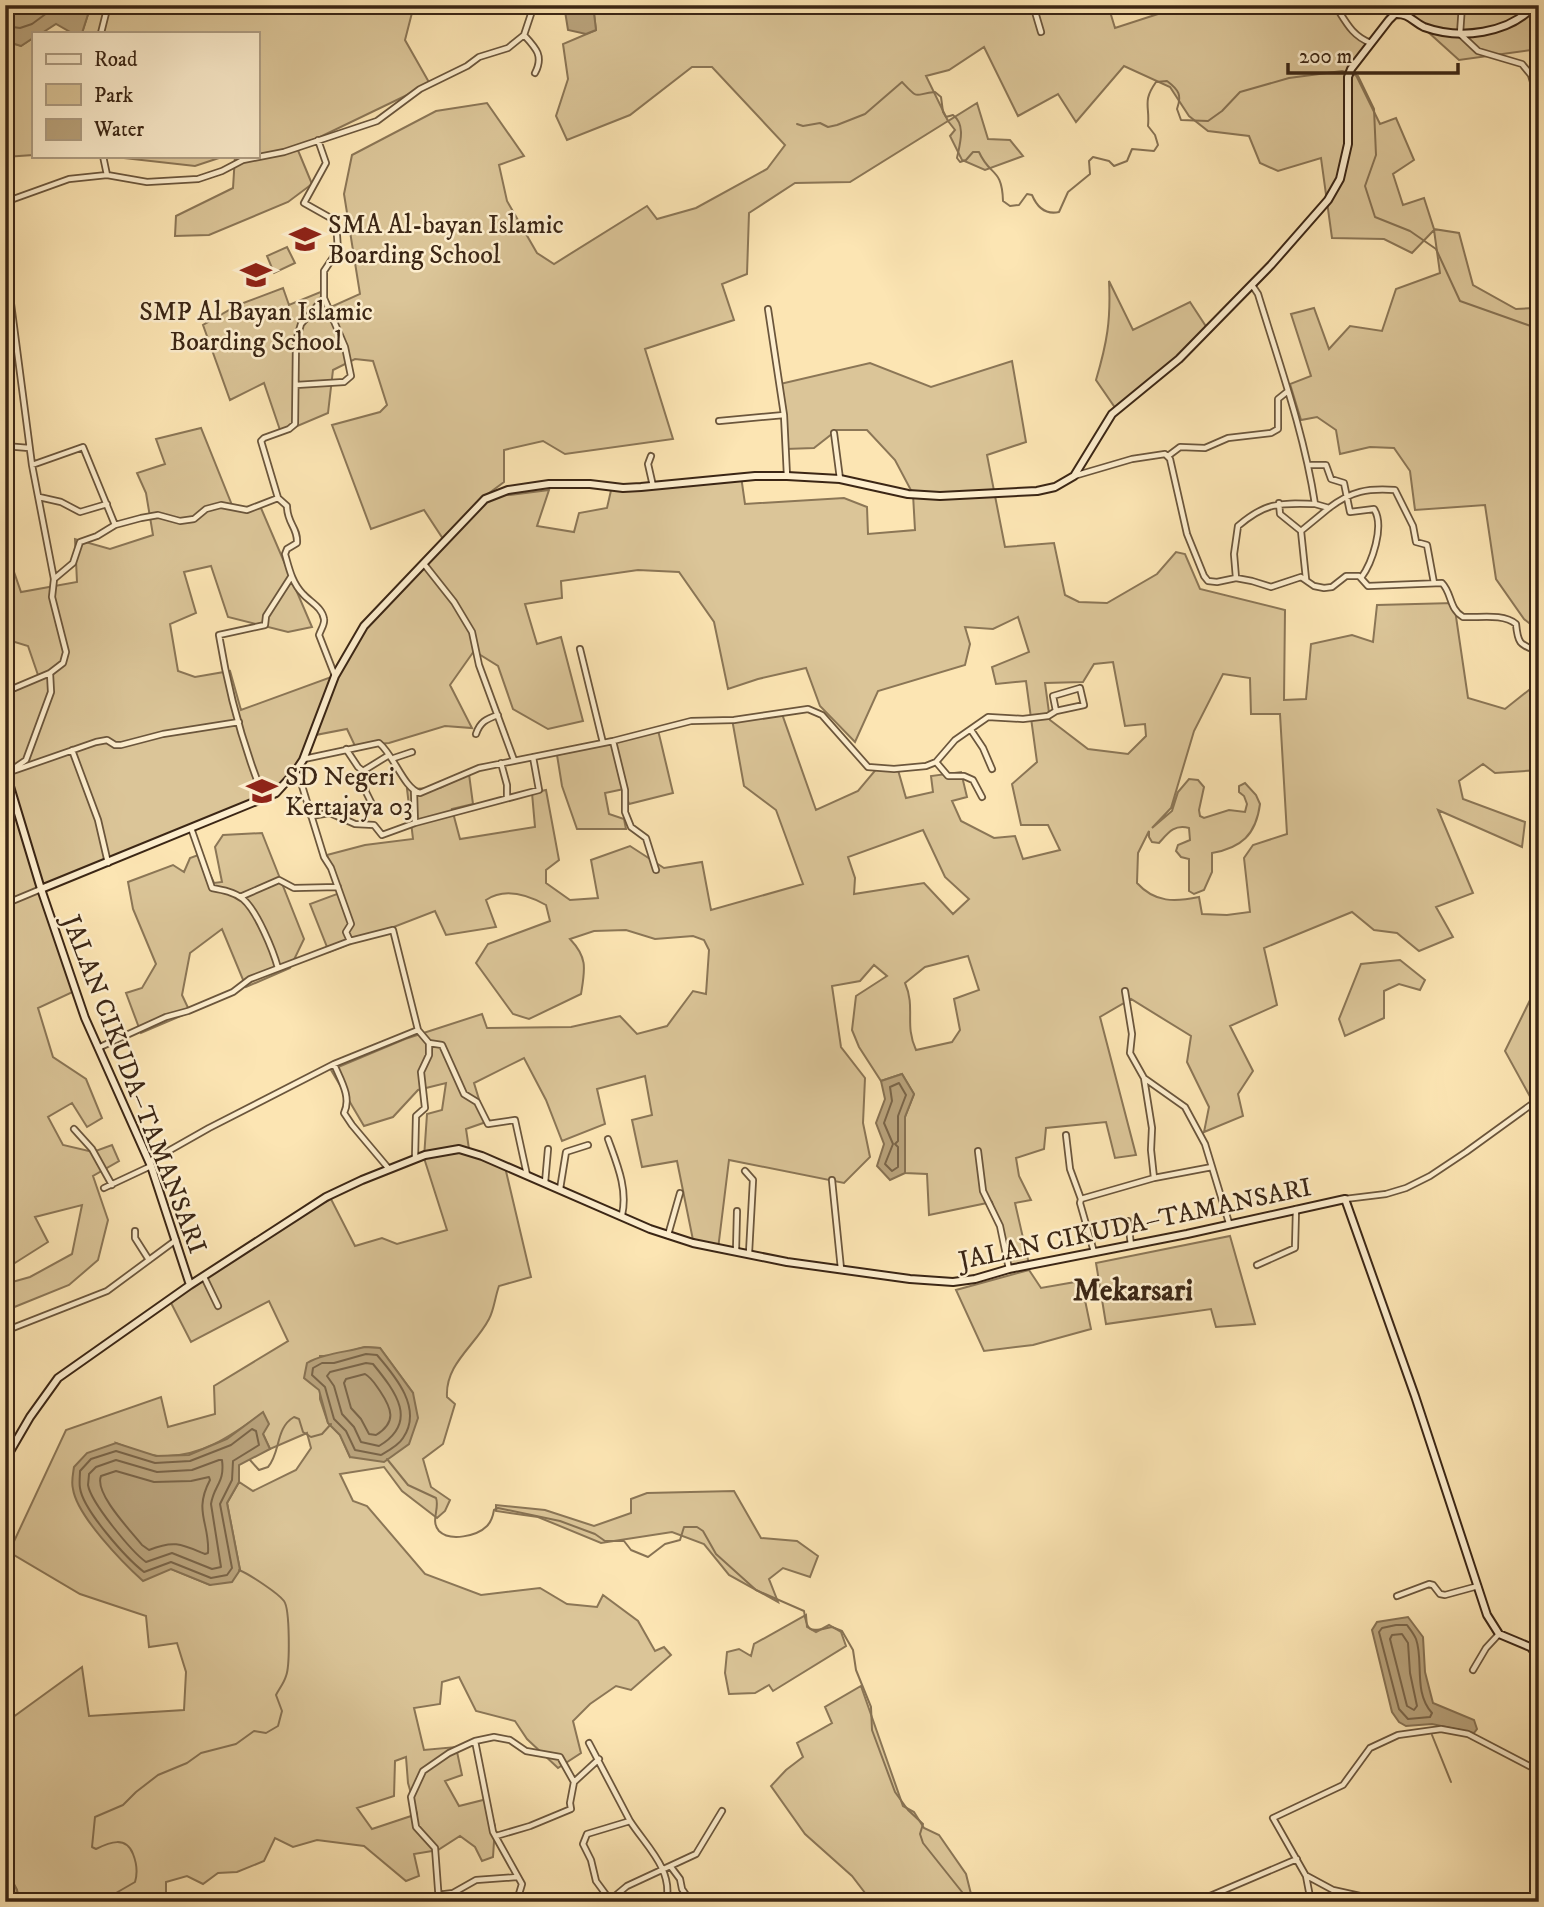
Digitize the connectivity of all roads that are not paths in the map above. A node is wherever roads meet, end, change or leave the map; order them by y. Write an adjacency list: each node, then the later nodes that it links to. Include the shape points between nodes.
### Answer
1 (108, 5): 7 (street)
2 (534, 5): 10 (street)
3 (1033, 5): 8 (street)
4 (1335, 5): 11 (street, via 1353,33)
5 (1462, 5): 9 (street)
6 (1535, 5): 9 (street, via 1497,29)
7 (101, 32)
8 (1041, 32)
9 (1460, 34): 11 (street, via 1395,14); 13 (street, via 1478,51 1522,64 1531,75)
10 (524, 35): 12 (street, via 540,57); 14 (street, via 508,48 479,57 420,89 377,121)
11 (1372, 43): 19 (street, via 1350,73 1348,144 1340,179 1328,200)
12 (536, 73)
13 (1539, 102)
14 (318, 140): 16 (street, via 265,158 243,160 198,179 147,182); 20 (street, via 326,163 304,203 337,224 338,250 324,271)
15 (103, 158): 16 (street)
16 (107, 176): 17 (street, via 68,179)
17 (5, 202)
18 (5, 280): 28 (street)
19 (1252, 285): 23 (street); 34 (street, via 1179,359 1120,406)
20 (324, 298): 22 (street, via 301,324 296,341); 22 (street, via 345,347 351,376 344,382)
21 (768, 309): 24 (street)
22 (296, 385): 39 (street, via 295,424 261,442)
23 (1288, 391): 30 (street, via 1278,399 1278,429 1271,433 1228,438 1205,448 1180,447); 32 (street)
24 (784, 415): 25 (street); 33 (street)
25 (719, 421)
26 (834, 433): 35 (street)
27 (5, 446): 28 (street)
28 (29, 448): 31 (street)
29 (650, 456): 36 (street)
30 (1168, 456): 34 (street, via 1158,454); 48 (street, via 1187,534 1204,576 1217,582)
31 (32, 465): 38 (street); 41 (street, via 83,447)
32 (1309, 465): 37 (street, via 1326,465 1331,479 1344,483); 42 (street)
33 (787, 476): 35 (street); 36 (street)
34 (1074, 476): 35 (street, via 1037,491 940,496)
35 (840, 479)
36 (653, 486): 46 (street, via 564,483 496,494 485,499)
37 (1345, 495): 43 (street); 49 (street, via 1350,512 1374,509 1377,515 1370,566); 52 (street, via 1395,490 1416,542 1427,545)
38 (39, 498): 41 (street, via 80,512); 50 (street)
39 (278, 498): 44 (street, via 247,510 221,505 194,519 180,521 158,515); 47 (street, via 287,506 287,517 298,537 285,554)
40 (1279, 503): 42 (street); 45 (street, via 1280,514); 48 (street, via 1255,511 1237,526)
41 (107, 504): 44 (street)
42 (1315, 504): 43 (street)
43 (1329, 508): 45 (street)
44 (115, 525): 50 (street, via 80,542 73,563)
45 (1301, 531): 51 (street)
46 (424, 564): 56 (street, via 363,626); 59 (street, via 472,632)
47 (291, 577): 56 (street, via 324,617 319,635); 60 (street, via 265,625 219,635)
48 (1236, 578): 51 (street, via 1271,587)
49 (1361, 578): 51 (street, via 1346,576 1324,588); 52 (street, via 1368,586)
50 (54, 579): 55 (street, via 52,597 66,652 63,663)
51 (1306, 579)
52 (1434, 583): 54 (street, via 1446,587 1453,608 1463,617 1512,621 1521,645)
53 (580, 649): 64 (street)
54 (1539, 652)
55 (50, 673): 57 (street); 76 (street, via 51,692 26,760)
56 (335, 676): 70 (street)
57 (5, 692)
58 (1056, 711): 58 (street, via 1053,696 1080,688 1084,705); 61 (street, via 1048,716 988,717)
59 (498, 715): 62 (street, via 485,720); 71 (street)
60 (239, 722): 66 (street, via 121,745 107,740); 80 (street)
61 (971, 730): 72 (street); 74 (street)
62 (476, 734)
63 (613, 741): 64 (street); 72 (street, via 691,721 808,709 822,715 868,766 894,769); 87 (street, via 625,790 625,812 631,827 646,838)
64 (603, 743): 69 (street)
65 (346, 749): 68 (street, via 379,743); 70 (street); 75 (street)
66 (72, 750): 76 (street); 86 (street, via 98,820)
67 (412, 752): 68 (street)
68 (392, 756): 75 (street); 78 (street)
69 (533, 757): 71 (street); 81 (street, via 539,790)
70 (303, 760): 77 (street)
71 (514, 760): 73 (street)
72 (936, 762): 79 (street, via 948,776 973,780)
73 (501, 763): 78 (street, via 420,793); 81 (street)
74 (992, 769)
75 (363, 771): 82 (street)
76 (6, 772): 89 (street, JALAN CIKUDA–TAMANSARI)
77 (295, 772): 80 (street, via 276,793); 83 (street)
78 (414, 791): 84 (street)
79 (982, 797)
80 (264, 798): 85 (street)
81 (507, 798): 84 (street)
82 (371, 802)
83 (311, 816): 84 (street, via 330,813 355,824 374,825 382,835); 88 (street)
84 (415, 823)
85 (191, 828): 86 (street); 90 (street, via 212,888)
86 (108, 863): 89 (street)
87 (656, 870)
88 (338, 887): 90 (street, via 294,888 279,880); 92 (street, via 351,924 346,932)
89 (41, 889): 91 (street); 97 (street, JALAN CIKUDA–TAMANSARI)
90 (239, 897): 93 (street, via 270,941)
91 (5, 904)
92 (350, 941): 93 (street); 95 (street, via 393,930)
93 (278, 968): 97 (street, via 188,1012)
94 (1125, 991): 99 (street, via 1132,1034 1130,1053)
95 (418, 1030): 96 (street); 98 (street)
96 (429, 1043): 107 (street, via 421,1072 425,1108 416,1116); 112 (street, via 442,1045 464,1094 477,1102 488,1124 515,1120)
97 (97, 1048): 108 (street, JALAN CIKUDA–TAMANSARI)
98 (334, 1064): 108 (street); 110 (street, via 347,1097 344,1113)
99 (1144, 1078): 109 (street, via 1185,1107); 113 (street)
100 (1539, 1099): 121 (street, via 1418,1182 1386,1194)
101 (74, 1129): 116 (street, via 92,1149)
102 (1066, 1135): 120 (street, via 1070,1169)
103 (608, 1139): 124 (street, via 621,1177)
104 (588, 1144): 118 (street, via 566,1152)
105 (548, 1149): 115 (street)
106 (978, 1151): 137 (street, via 983,1191 1000,1226)
107 (415, 1158): 110 (street, JALAN CIKUDA–TAMANSARI); 112 (street, JALAN CIKUDA–TAMANSARI, via 459,1149)
108 (150, 1164): 116 (street); 129 (street, JALAN CIKUDA–TAMANSARI)
109 (1212, 1167): 113 (street); 126 (street)
110 (389, 1169): 138 (street, JALAN CIKUDA–TAMANSARI, via 326,1198)
111 (745, 1171): 133 (street, via 753,1180)
112 (527, 1175): 115 (street, JALAN CIKUDA–TAMANSARI)
113 (1154, 1178): 120 (street)
114 (832, 1180): 136 (street)
115 (545, 1184): 118 (street, JALAN CIKUDA–TAMANSARI)
116 (112, 1185): 117 (street)
117 (104, 1188)
118 (560, 1189): 124 (street, JALAN CIKUDA–TAMANSARI)
119 (680, 1193): 128 (street)
120 (1082, 1199): 132 (street)
121 (1345, 1199): 122 (street, JALAN CIKUDA–TAMANSARI); 143 (street, JALAN CIKUDA–TAMANSARI)
122 (1296, 1208): 126 (street, JALAN CIKUDA–TAMANSARI); 135 (street, via 1295,1248)
123 (737, 1211): 131 (street)
124 (622, 1215): 128 (street, JALAN CIKUDA–TAMANSARI)
125 (1128, 1221): 130 (street)
126 (1229, 1223): 130 (street, JALAN CIKUDA–TAMANSARI)
127 (135, 1231): 134 (street)
128 (667, 1235): 131 (street, JALAN CIKUDA–TAMANSARI)
129 (176, 1239): 134 (street); 139 (street, JALAN CIKUDA–TAMANSARI)
130 (1131, 1245): 132 (street, JALAN CIKUDA–TAMANSARI)
131 (736, 1251): 133 (street, JALAN CIKUDA–TAMANSARI)
132 (1094, 1252): 137 (street, JALAN CIKUDA–TAMANSARI)
133 (749, 1253): 136 (street, JALAN CIKUDA–TAMANSARI)
134 (149, 1260): 141 (street, via 107,1291)
135 (1256, 1265)
136 (841, 1269): 137 (street, JALAN CIKUDA–TAMANSARI, via 953,1282)
137 (1009, 1269)
138 (204, 1277): 139 (street, JALAN CIKUDA–TAMANSARI); 140 (street)
139 (190, 1285): 142 (street, via 58,1378)
140 (218, 1306)
141 (5, 1331)
142 (5, 1460)
143 (1478, 1586): 144 (street, via 1445,1595 1429,1584); 145 (street, JALAN CIKUDA–TAMANSARI)
144 (1397, 1596)
145 (1499, 1634): 146 (street, via 1530,1647); 147 (street)
146 (1539, 1656)
147 (1473, 1670)
148 (475, 1741): 152 (street, via 510,1740 526,1751 560,1757); 155 (street); 161 (street, via 423,1771 411,1797 416,1827 435,1848)
149 (589, 1743): 150 (street)
150 (598, 1759): 152 (street); 154 (street)
151 (1539, 1770): 156 (street, via 1477,1738 1447,1730 1398,1735 1370,1748 1343,1785 1273,1818)
152 (574, 1782): 155 (street, via 571,1809)
153 (722, 1811): 157 (street, via 696,1854)
154 (631, 1821): 158 (street); 162 (street, via 584,1838 596,1881)
155 (496, 1836): 160 (street)
156 (1297, 1859): 159 (street); 168 (street)
157 (671, 1867): 158 (street); 167 (street)
158 (663, 1871): 162 (street, via 627,1886); 166 (street, via 669,1888)
159 (1306, 1876): 169 (street); 170 (street, via 1333,1890)
160 (517, 1877): 161 (street, via 477,1880 453,1893); 165 (street, via 522,1884)
161 (438, 1894): 163 (street, via 420,1897); 164 (street)
162 (609, 1901)
163 (419, 1902)
164 (439, 1902)
165 (521, 1902)
166 (666, 1902)
167 (691, 1902)
168 (1201, 1902)
169 (1311, 1902)
170 (1387, 1902)

